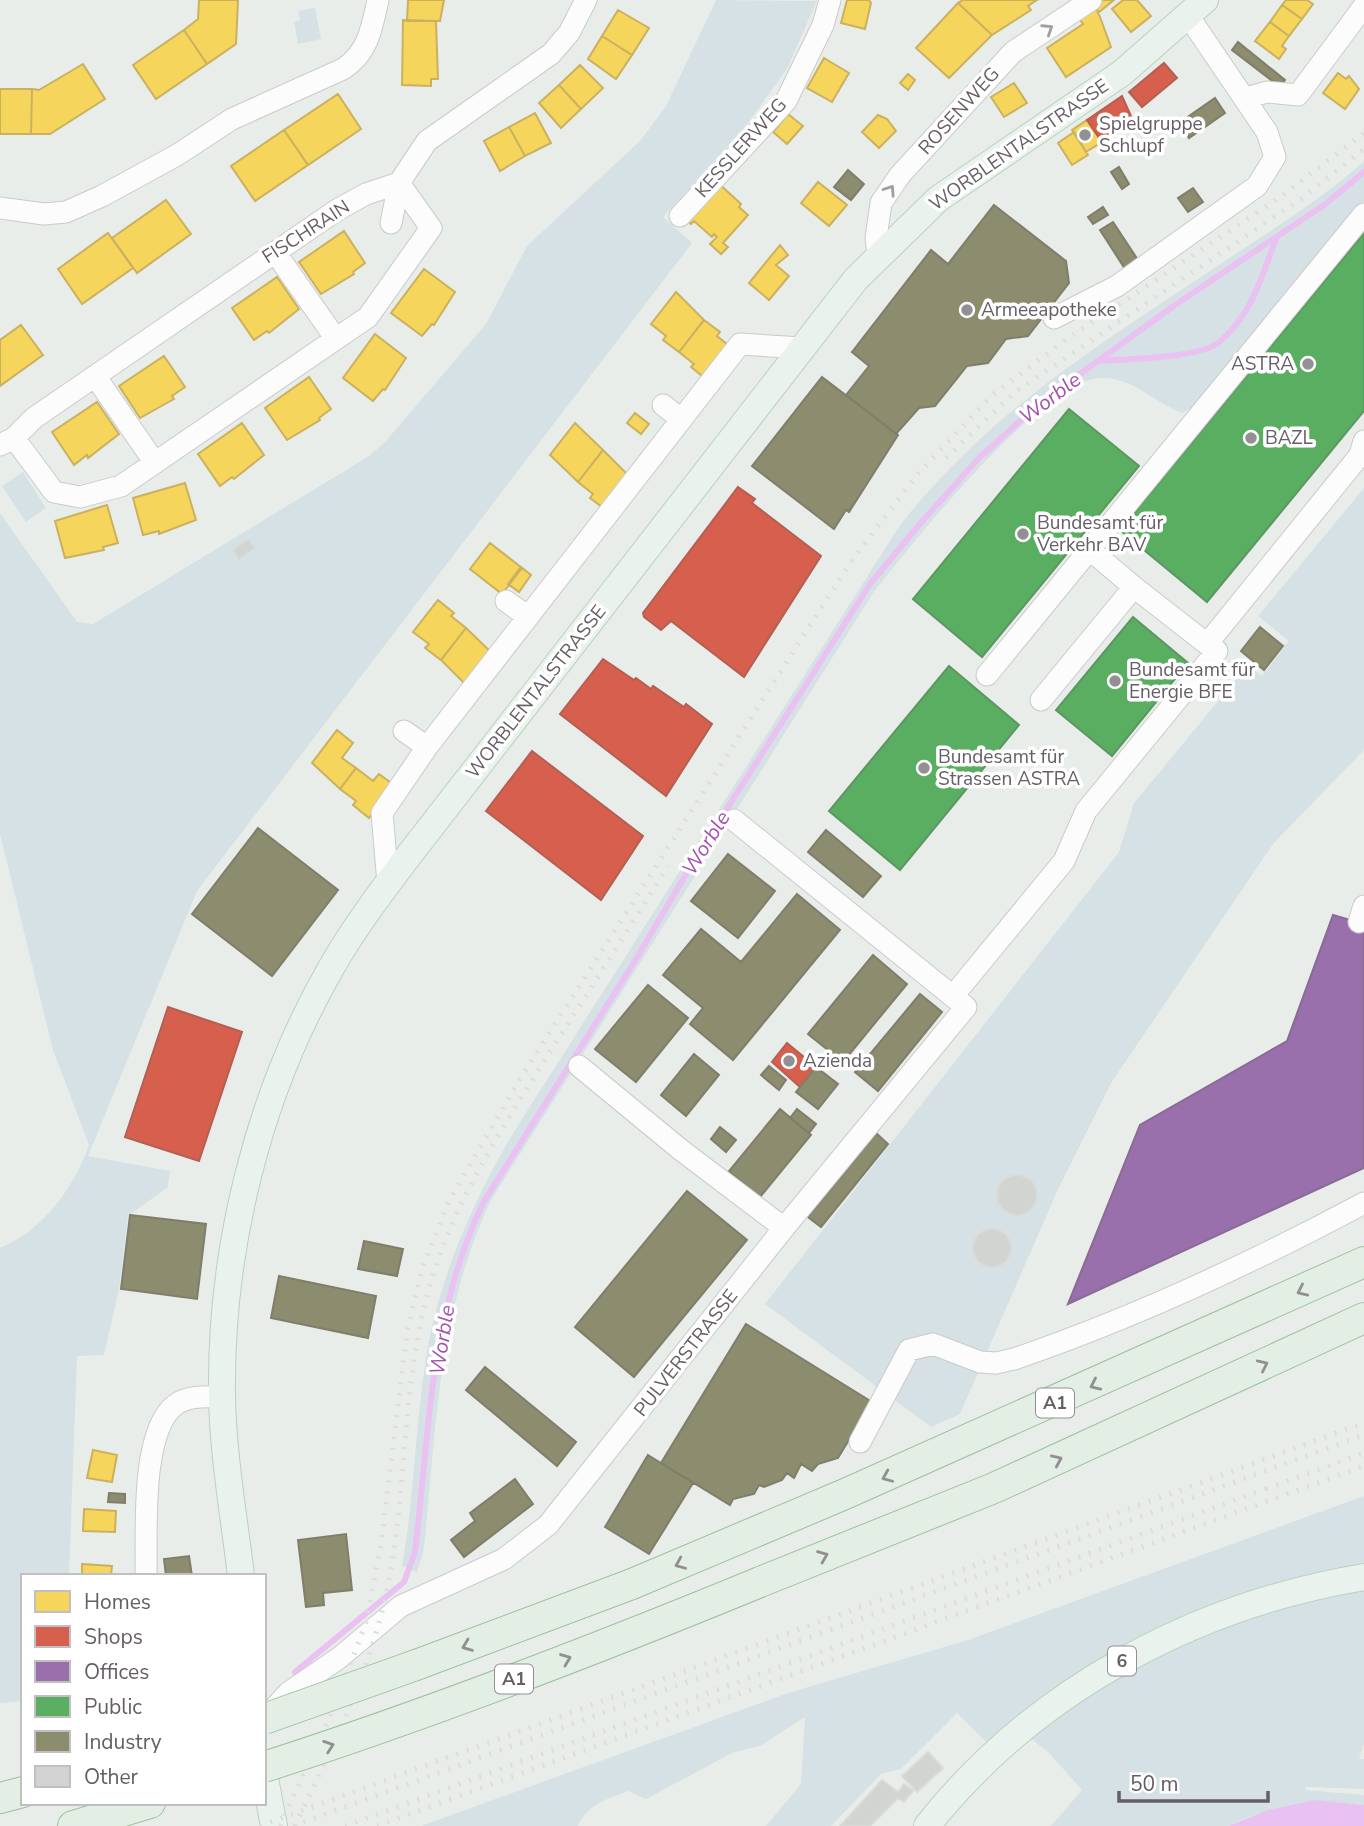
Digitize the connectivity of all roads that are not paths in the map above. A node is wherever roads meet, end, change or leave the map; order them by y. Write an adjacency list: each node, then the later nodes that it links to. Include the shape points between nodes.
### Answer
1 (378, 0): 9 (street, via 367,44 343,69 232,119 177,155 66,212)
2 (586, 0): 8 (street, via 569,33 551,54 427,141)
3 (830, 0): 11 (street, KESSLERWEG, via 823,25 786,101)
4 (1091, 0): 14 (street, ROSENWEG, one-way to 4, via 881,203 900,176 1013,52)
5 (1364, 6): 7 (street, via 1298,94 1267,92)
6 (1197, 8): 7 (street); 14 (main road, WORBLENTALSTRASSE, via 1122,73 938,199)
7 (1246, 98): 15 (street, via 1267,132 1275,157 1257,186 1116,286)
8 (399, 183): 12 (street); 13 (street, FISCHRAIN, via 337,209); 16 (street, via 431,228 368,317)
9 (0, 208)
10 (1364, 214): 24 (street)
11 (680, 216)
12 (391, 223)
13 (275, 252): 16 (street); 18 (street, FISCHRAIN)
14 (878, 256): 17 (main road, WORBLENTALSTRASSE)
15 (1054, 318)
16 (336, 339): 23 (street)
17 (802, 348): 20 (street, via 740,344); 34 (main road, WORBLENTALSTRASSE)
18 (95, 376): 22 (street, FISCHRAIN); 23 (street)
19 (663, 405): 20 (street)
20 (681, 419): 27 (street)
21 (1364, 441): 28 (street, via 1360,455)
22 (7, 442): 23 (street, via 54,492 80,497 121,486)
23 (155, 463)
24 (1089, 549): 25 (street); 29 (street)
25 (1134, 587): 28 (street); 30 (street)
26 (506, 601): 27 (street)
27 (528, 617): 32 (street)
28 (1207, 644): 35 (street, via 1217,651 1086,811 1065,861)
29 (987, 675)
30 (1041, 700)
31 (404, 731): 32 (street)
32 (427, 747): 34 (street, via 382,814)
33 (734, 820): 35 (street)
34 (388, 883): 41 (main road, WORBLENTALSTRASSE, via 318,991 267,1113 234,1249)
35 (953, 996): 38 (street, PULVERSTRASSE, via 966,1007)
36 (579, 1066): 38 (street)
37 (1364, 1202): 42 (street, via 1172,1300 1014,1359 980,1362 933,1345 909,1350)
38 (784, 1228): 46 (street, PULVERSTRASSE, via 548,1525 504,1559 401,1606 288,1693)
39 (1364, 1262): 47 (highway, A1, one-way to 47, bridge, via 973,1440 743,1538 620,1589)
40 (1364, 1318): 48 (highway, A1, one-way to 40, bridge, via 445,1704 994,1488)
41 (222, 1397): 43 (street, via 183,1400 163,1420 150,1465); 44 (main road, WORBLENTALSTRASSE)
42 (860, 1441)
43 (146, 1574)
44 (241, 1574)
45 (1364, 1577): 55 (main road, 6, via 1295,1591 1202,1620 1113,1666 1040,1715)
46 (266, 1717)
47 (266, 1718)
48 (266, 1766)
49 (266, 1784): 54 (main road)
50 (21, 1793): 51 (highway)
51 (0, 1798)
52 (143, 1805): 53 (highway)
53 (73, 1826)
54 (274, 1826)
55 (927, 1826)

